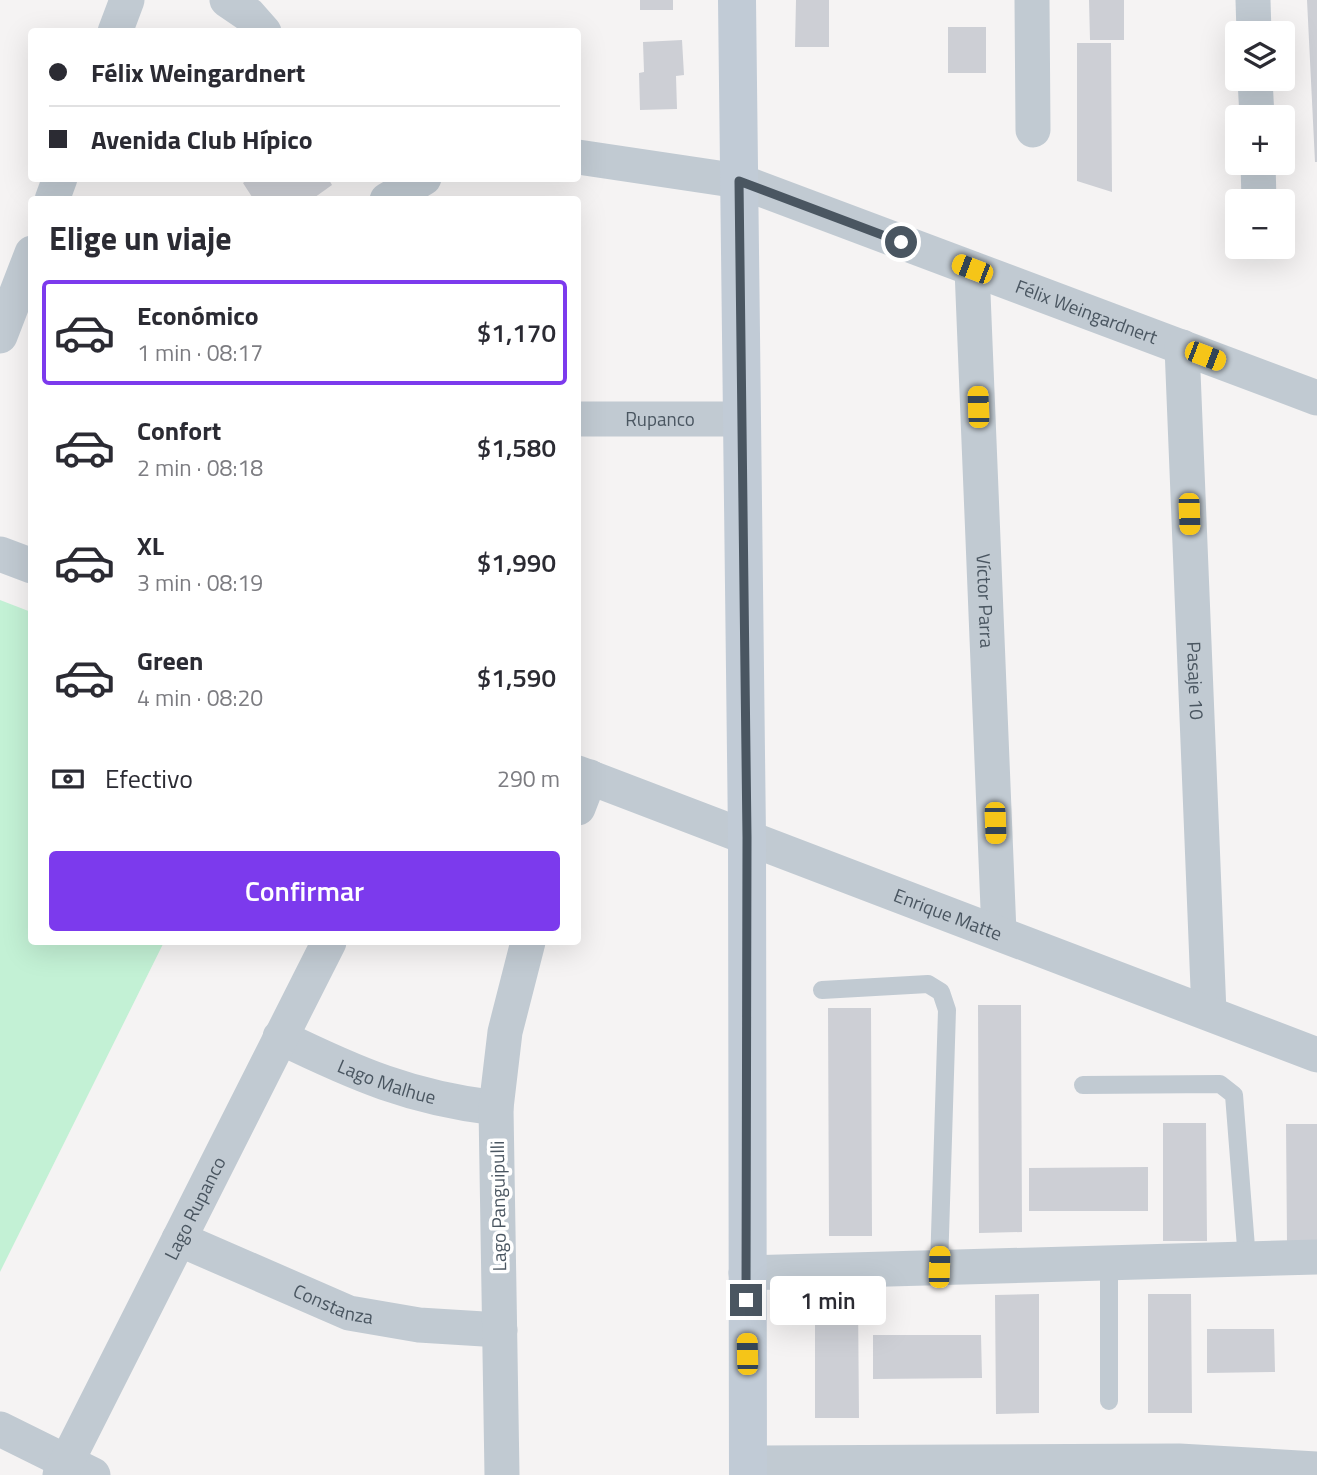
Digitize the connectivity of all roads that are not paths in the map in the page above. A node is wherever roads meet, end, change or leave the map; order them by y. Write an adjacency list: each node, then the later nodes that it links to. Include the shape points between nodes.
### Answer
1 (127, 0): 7 (street)
2 (227, 0): 8 (street)
3 (737, 0): 11 (main road)
4 (1032, 0): 9 (street)
5 (1253, 0): 6 (street)
6 (1254, 21)
7 (116, 28)
8 (260, 28)
9 (1033, 130)
10 (581, 157): 11 (street, Félix Weingardnert)
11 (739, 181): 15 (street, Félix Weingardnert); 20 (main road)
12 (417, 182): 13 (street)
13 (394, 196)
14 (28, 263): 16 (street)
15 (972, 269): 17 (street, Félix Weingardnert); 25 (street, Víctor Parra)
16 (0, 336)
17 (1182, 347): 18 (street, Félix Weingardnert); 29 (street, Pasaje 10)
18 (1317, 398)
19 (581, 419): 20 (street, Rupanco)
20 (742, 419): 24 (main road)
21 (0, 554): 22 (street)
22 (28, 564)
23 (582, 786): 24 (street, Enrique Matte)
24 (747, 837): 25 (street, Enrique Matte); 39 (main road)
25 (999, 933): 29 (street, Enrique Matte)
26 (327, 945): 30 (street, Lago Rupanco)
27 (527, 945): 33 (street, Lago Panguipulli, via 505,1032)
28 (822, 990): 38 (lane, via 928,984 941,992 947,1010)
29 (1209, 1013): 31 (street, Enrique Matte)
30 (281, 1037): 33 (street, Lago Malhue, via 379,1083 444,1101); 34 (street, Lago Rupanco)
31 (1317, 1055)
32 (1083, 1085): 36 (lane, via 1220,1084 1229,1088 1234,1095)
33 (496, 1108): 40 (street, Lago Panguipulli)
34 (179, 1239): 40 (street, Constanza, via 349,1313 419,1325); 46 (street, Lago Rupanco)
35 (1317, 1257): 36 (street)
36 (1247, 1259): 37 (street)
37 (1109, 1263): 38 (street); 41 (lane)
38 (939, 1267): 39 (street)
39 (746, 1273): 43 (main road)
40 (500, 1330): 47 (street, Lago Panguipulli)
41 (1109, 1401)
42 (0, 1429): 46 (street)
43 (748, 1469): 44 (street)
44 (1000, 1469): 45 (street, via 1179,1461)
45 (1317, 1469)
46 (73, 1471)
47 (502, 1475)

